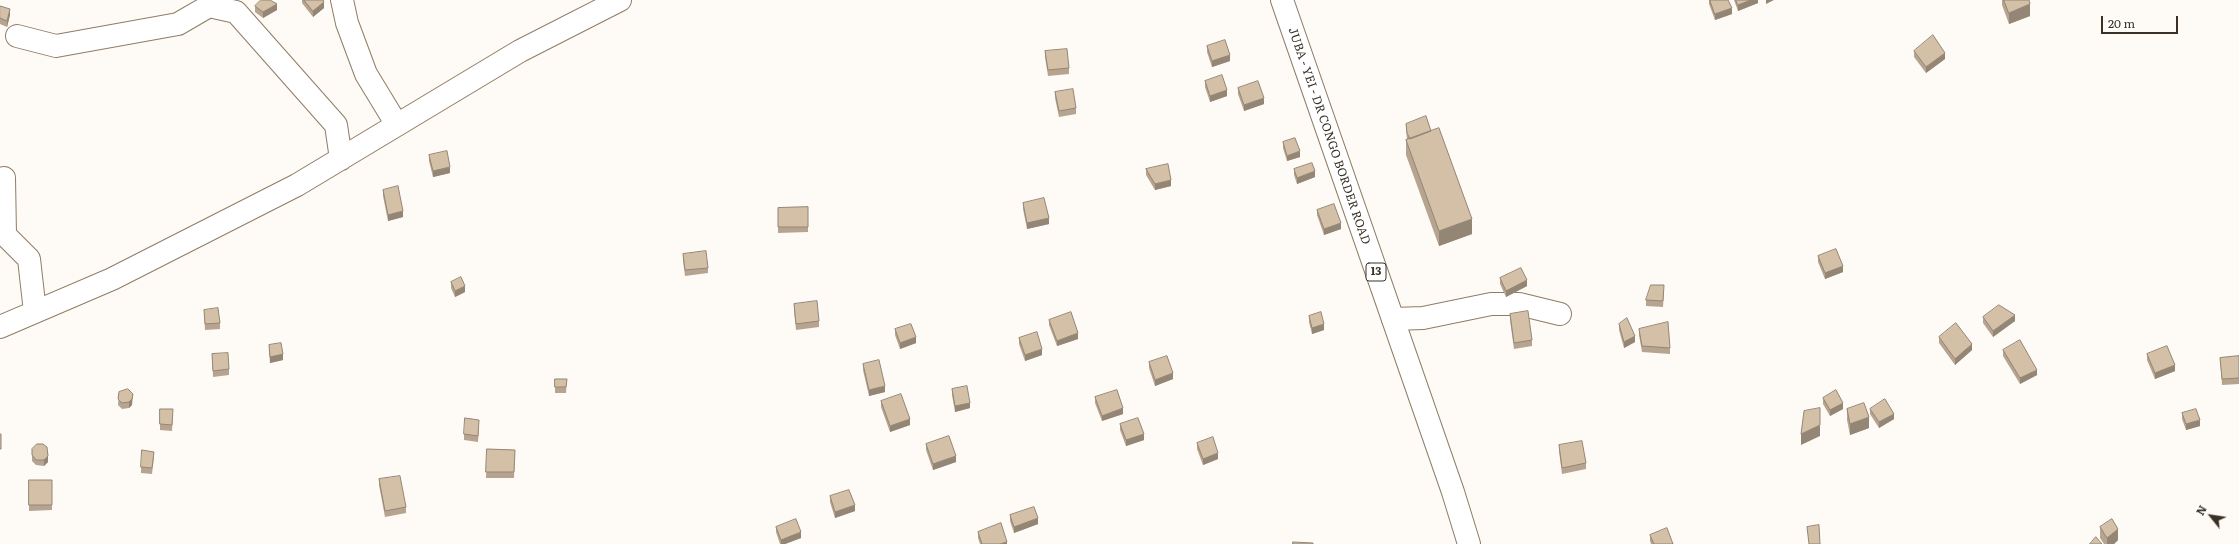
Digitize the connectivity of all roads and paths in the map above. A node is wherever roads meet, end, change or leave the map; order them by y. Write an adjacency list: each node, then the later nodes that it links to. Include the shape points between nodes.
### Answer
1 (342, 0): 5 (street, via 347,22 366,74)
2 (620, 0): 5 (street, via 520,51)
3 (1282, 0): 10 (street, JUBA - YEI - DR CONGO BORDER ROAD / 13)
4 (17, 36): 6 (street, via 56,46 178,24 209,6 236,12 336,125)
5 (397, 125): 6 (street)
6 (341, 159): 8 (street, via 297,185 112,280)
7 (4, 178): 8 (street, via 6,235 29,259)
8 (35, 312): 11 (street)
9 (1560, 314): 10 (street, via 1519,304 1491,304 1423,318)
10 (1393, 319): 12 (street, JUBA - YEI - DR CONGO BORDER ROAD / 13)
11 (0, 327)
12 (1469, 544)

